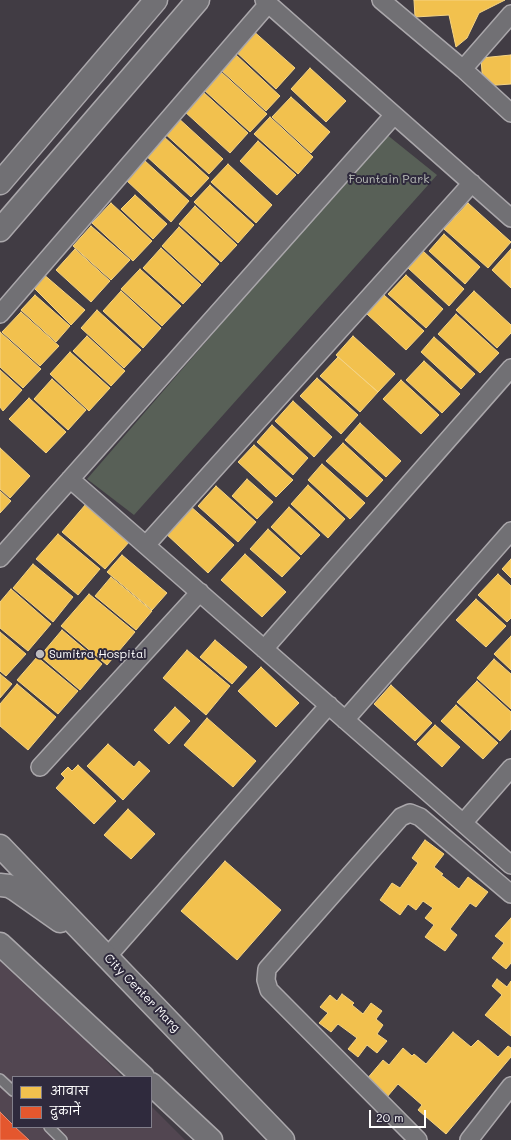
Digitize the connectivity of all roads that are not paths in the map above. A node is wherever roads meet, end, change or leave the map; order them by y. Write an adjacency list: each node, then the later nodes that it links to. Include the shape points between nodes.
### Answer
1 (156, 0): 9 (street)
2 (198, 0): 12 (street)
3 (266, 2): 8 (street); 13 (street)
4 (387, 2): 6 (street)
5 (511, 14): 6 (street)
6 (463, 69): 7 (street)
7 (511, 113)
8 (394, 114): 10 (street); 15 (street)
9 (0, 182)
10 (472, 183): 11 (street); 17 (street)
11 (511, 218)
12 (0, 230)
13 (0, 314)
14 (511, 368): 20 (street)
15 (70, 479): 17 (street); 18 (street)
16 (511, 531): 22 (street)
17 (146, 545): 19 (street)
18 (0, 558)
19 (200, 592): 20 (street); 23 (street)
20 (264, 649): 21 (street)
21 (329, 705): 22 (street); 32 (street)
22 (345, 720): 25 (street)
23 (40, 767)
24 (511, 768): 25 (street)
25 (463, 823): 27 (street)
26 (0, 846): 30 (street, City Center Marg)
27 (511, 865)
28 (0, 885): 30 (street, via 9,886 63,922)
29 (511, 894): 42 (street, via 420,817 410,814 401,817 267,969 266,980 270,990)
30 (83, 931): 32 (street, City Center Marg)
31 (0, 944): 33 (street)
32 (107, 957): 41 (street, City Center Marg)
33 (142, 1076)
34 (0, 1079): 37 (lane)
35 (152, 1085): 40 (street)
36 (511, 1086): 43 (street)
37 (12, 1091)
38 (50, 1128): 39 (lane)
39 (62, 1140)
40 (211, 1140)
41 (283, 1140)
42 (418, 1140)
43 (469, 1140)

